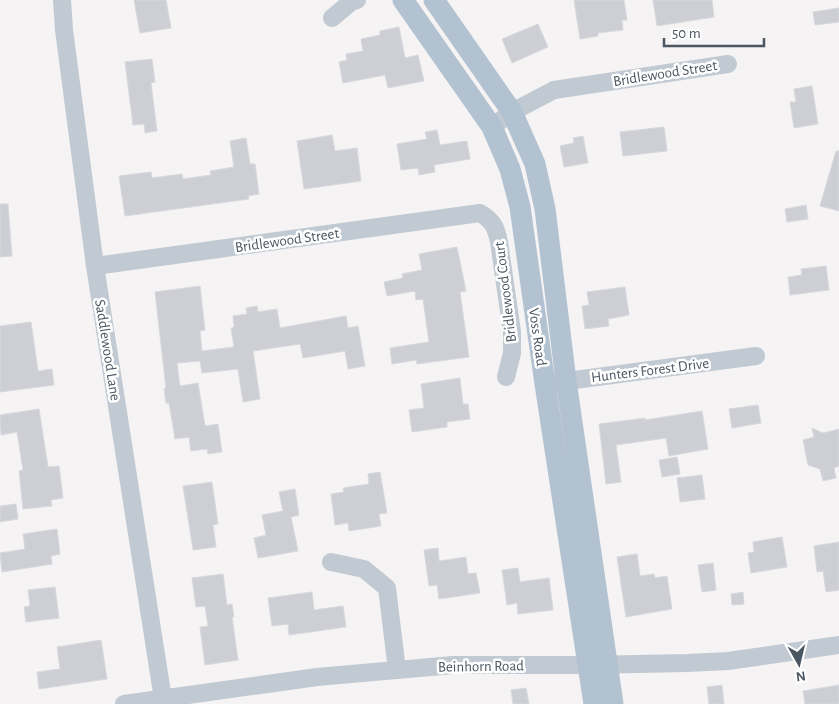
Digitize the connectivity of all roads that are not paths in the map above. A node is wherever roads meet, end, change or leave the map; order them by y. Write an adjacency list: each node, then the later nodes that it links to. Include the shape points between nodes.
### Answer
1 (62, 0): 10 (street, Saddlewood Lane)
2 (357, 0): 5 (street)
3 (403, 0): 8 (main road, Voss Road)
4 (434, 0): 7 (main road, Voss Road)
5 (332, 18)
6 (728, 64): 7 (street, Bridlewood Street, via 554,90)
7 (512, 112): 8 (street, Bridlewood Street); 13 (main road, Voss Road, via 535,164 545,209)
8 (492, 127): 14 (main road, Voss Road, via 510,169 520,208)
9 (480, 213): 10 (street, Bridlewood Street); 12 (street, Bridlewood Court, via 489,218 498,233 512,332 512,353)
10 (95, 266): 19 (street, Saddlewood Lane)
11 (756, 356): 13 (street, Hunters Forest Drive)
12 (506, 377)
13 (566, 381): 14 (street, Hunters Forest Drive); 17 (main road, Voss Road)
14 (544, 384): 17 (main road, Voss Road)
15 (331, 562): 18 (street, via 364,569 386,588)
16 (839, 645): 17 (street, Beinhorn Road, via 728,661)
17 (598, 665): 18 (street, Beinhorn Road, via 453,665); 21 (main road, Voss Road); 22 (main road, Voss Road)
18 (397, 670): 19 (street, Beinhorn Road, via 317,676)
19 (163, 698): 20 (street, Beinhorn Road)
20 (124, 704)
21 (594, 704)
22 (613, 704)

